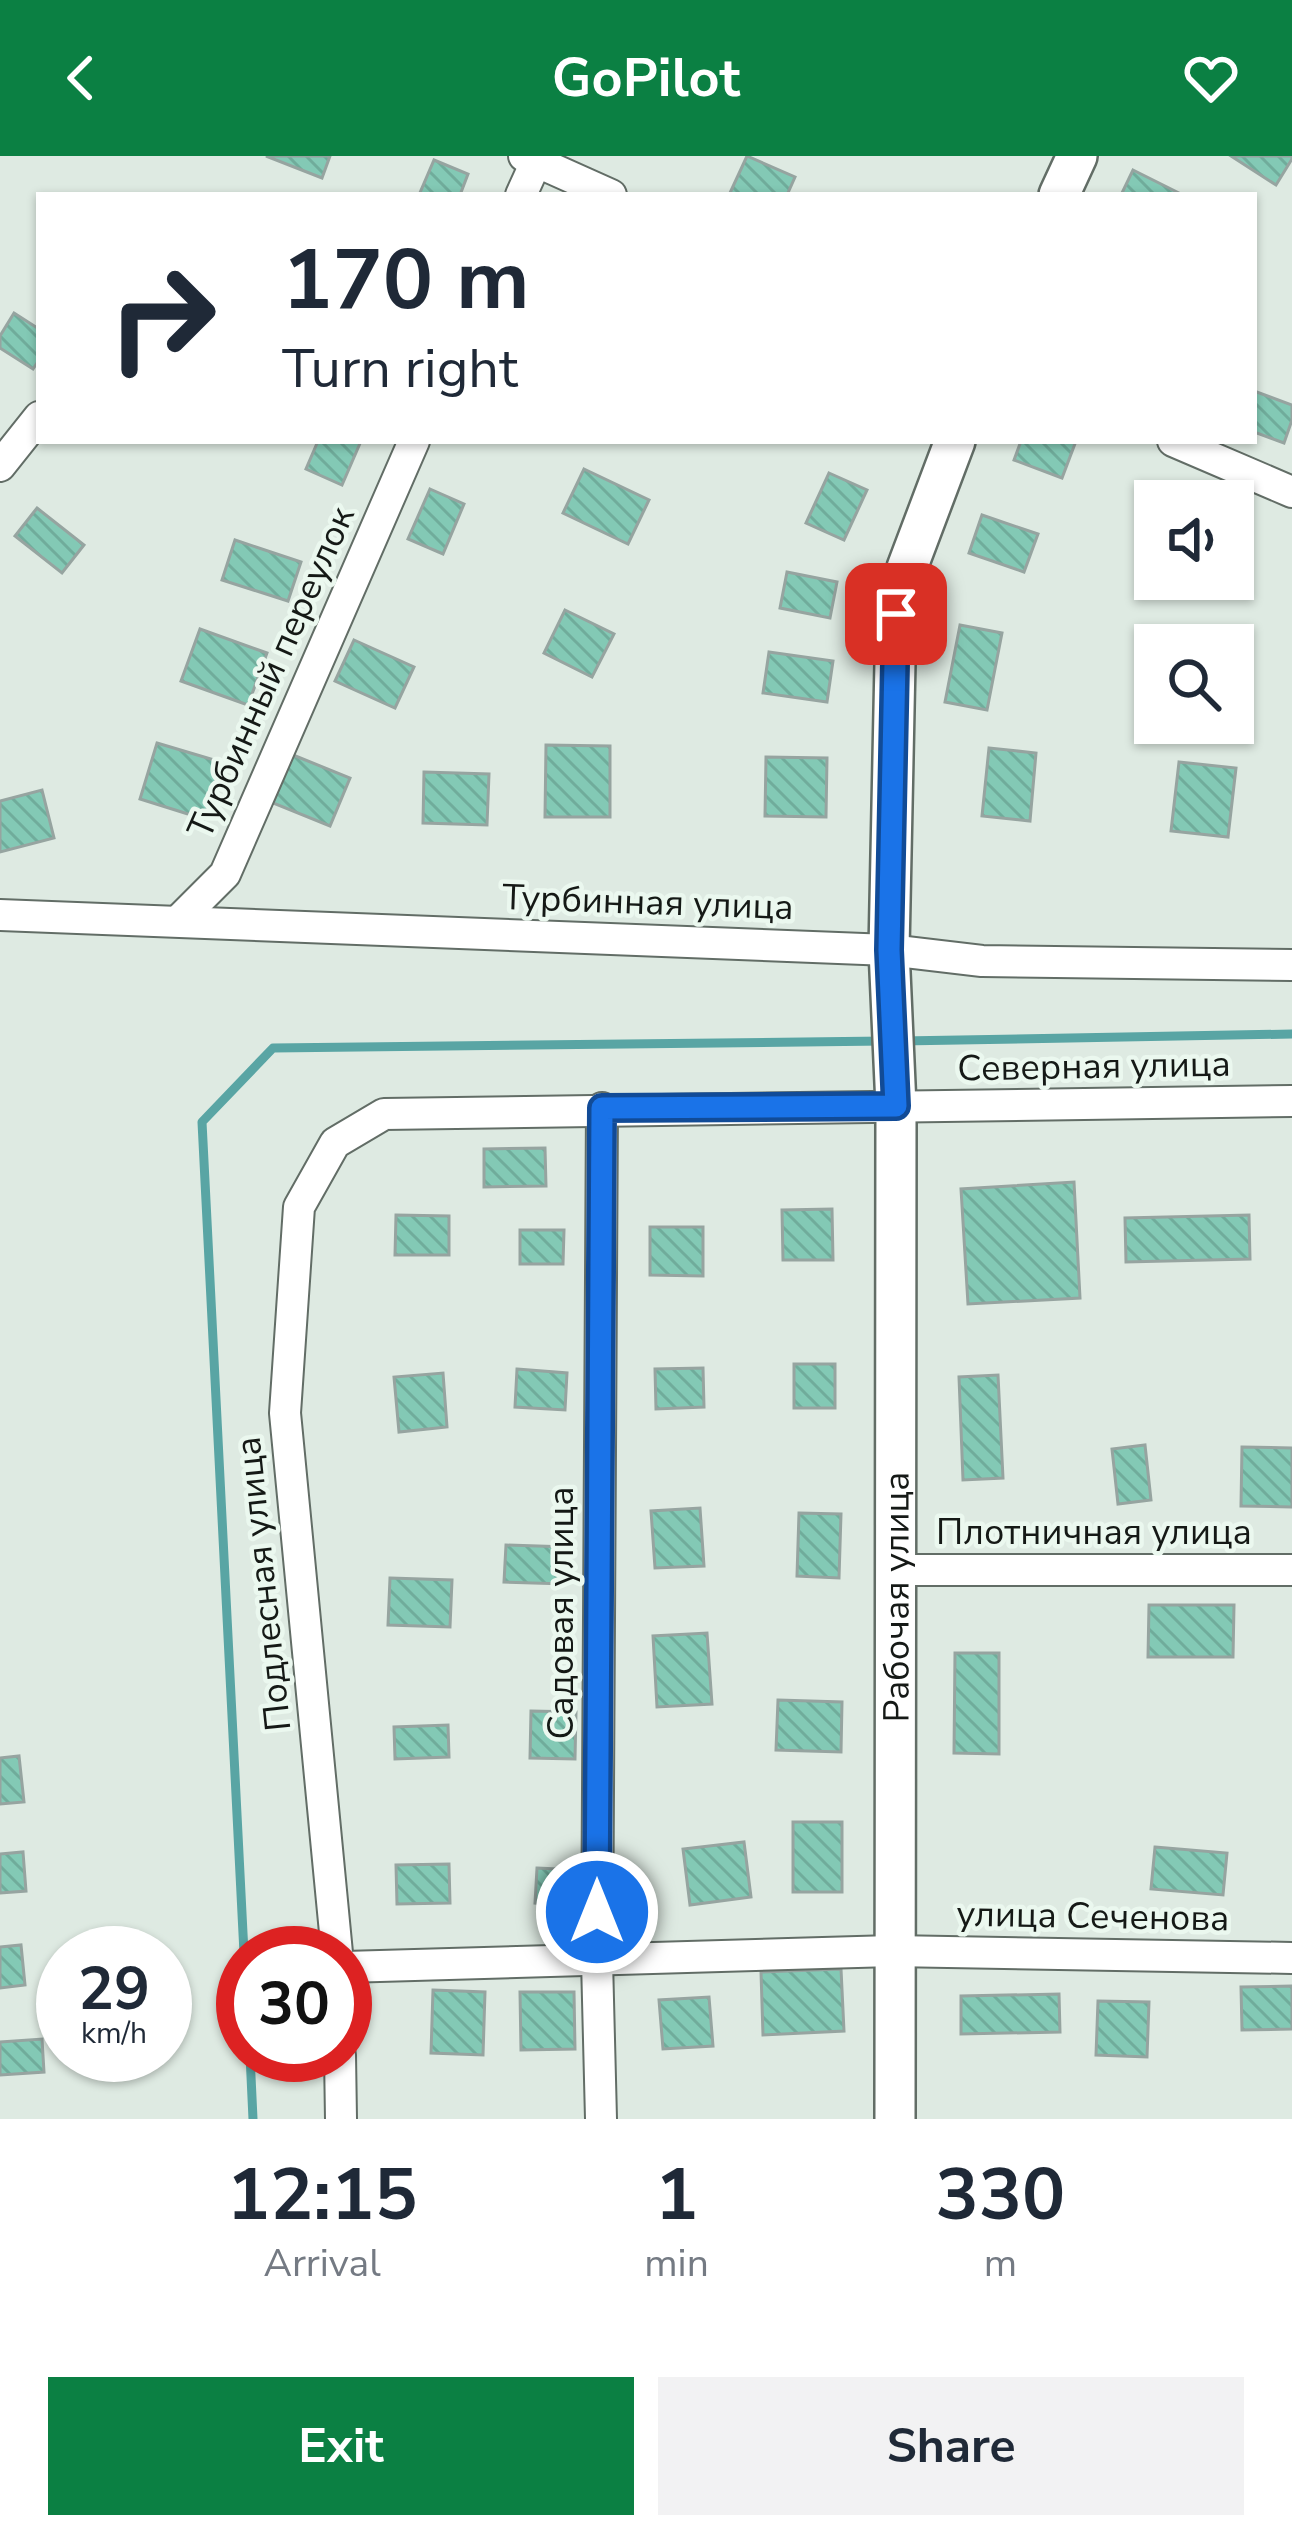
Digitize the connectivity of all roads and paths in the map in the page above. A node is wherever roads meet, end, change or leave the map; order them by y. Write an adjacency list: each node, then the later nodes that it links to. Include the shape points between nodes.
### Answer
1 (1077, 156): 5 (street)
2 (530, 159): 3 (street); 4 (street)
3 (522, 192)
4 (604, 192)
5 (1060, 192)
6 (36, 421): 10 (street)
7 (413, 444): 13 (street, Турбинный переулок, via 225,874)
8 (954, 444): 14 (street, Рабочая улица, via 896,614)
9 (1180, 444): 11 (street)
10 (0, 466)
11 (1292, 493)
12 (0, 915): 13 (street, Турбинная улица)
13 (179, 920): 14 (street, Турбинная улица)
14 (889, 950): 15 (street, Турбинная улица, via 982,962); 16 (street, Рабочая улица)
15 (1292, 965)
16 (895, 1089): 17 (street, Северная улица); 18 (street, Северная улица); 20 (street, Рабочая улица)
17 (1292, 1101)
18 (602, 1108): 19 (street, Северная улица, via 384,1114 335,1143); 25 (street, Садовая улица)
19 (299, 1207): 22 (street, Подлесная улица, via 285,1413)
20 (895, 1570): 21 (street, Плотничная улица); 23 (street, Рабочая улица)
21 (1292, 1570)
22 (334, 1926)
23 (892, 1951): 24 (street, улица Сеченова); 25 (street, улица Сеченова); 30 (street, Рабочая улица)
24 (1292, 1958)
25 (597, 1960): 26 (street, улица Сеченова); 29 (street, Садовая улица)
26 (372, 1966)
27 (340, 2082): 28 (street)
28 (341, 2119)
29 (601, 2119)
30 (895, 2119)

